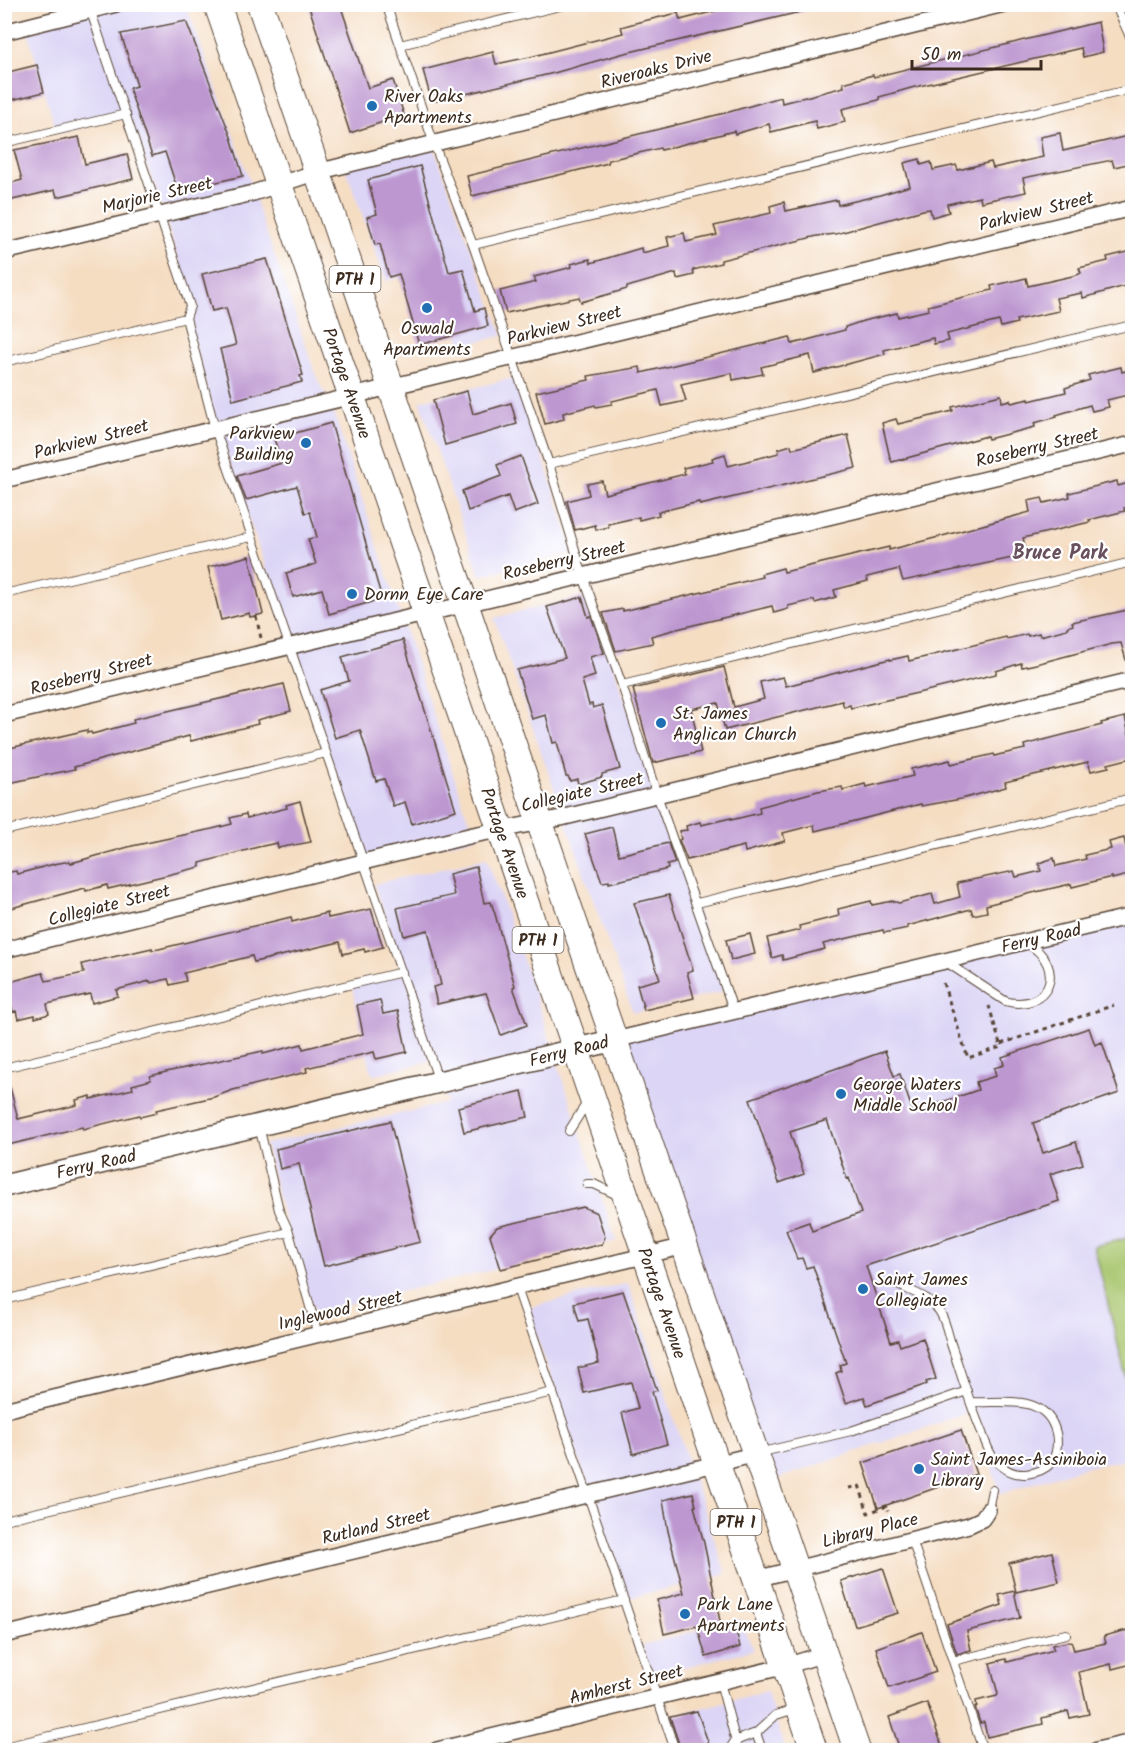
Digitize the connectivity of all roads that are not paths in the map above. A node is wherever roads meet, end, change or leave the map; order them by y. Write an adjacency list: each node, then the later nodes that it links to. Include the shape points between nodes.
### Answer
1 (116, 4): 8 (street)
2 (217, 4): 17 (highway, Portage Avenue / PTH 1)
3 (260, 4): 16 (highway, PTH 1)
4 (386, 4): 11 (lane)
5 (568, 4): 11 (lane)
6 (1004, 4): 15 (street, Riveroaks Drive)
7 (1115, 4): 10 (lane)
8 (89, 8): 9 (street); 13 (lane)
9 (4, 32)
10 (1132, 41)
11 (400, 45): 15 (lane)
12 (1132, 89): 20 (lane)
13 (126, 114): 14 (lane); 19 (lane)
14 (4, 143)
15 (434, 144): 16 (street, Riveroaks Drive); 20 (lane)
16 (317, 172): 17 (street, Marjorie Street); 26 (highway, PTH 1)
17 (280, 185): 19 (street, Marjorie Street); 27 (highway, Portage Avenue / PTH 1)
18 (1132, 208): 24 (street, Parkview Street)
19 (160, 214): 21 (street, Marjorie Street); 22 (lane, via 190,306)
20 (472, 245): 24 (lane)
21 (4, 252)
22 (186, 318): 25 (lane); 28 (lane)
23 (1132, 325): 30 (lane)
24 (511, 357): 26 (street, Parkview Street); 30 (lane)
25 (4, 362)
26 (392, 386): 27 (street, Parkview Street); 36 (highway, PTH 1)
27 (352, 396): 28 (street, Parkview Street); 37 (highway, Portage Avenue / PTH 1)
28 (215, 429): 31 (street, Parkview Street); 32 (lane)
29 (1132, 444): 34 (street, Roseberry Street)
30 (549, 464): 34 (lane)
31 (4, 480)
32 (252, 537): 35 (lane); 38 (lane)
33 (1132, 562): 40 (lane)
34 (583, 576): 36 (street, Roseberry Street); 40 (lane)
35 (4, 594)
36 (466, 604): 37 (street, Roseberry Street); 45 (highway, PTH 1)
37 (427, 614): 38 (street, Roseberry Street); 46 (highway, Portage Avenue / PTH 1)
38 (289, 647): 41 (street, Roseberry Street); 42 (lane)
39 (1132, 680): 43 (street, Collegiate Street)
40 (622, 685): 43 (lane)
41 (4, 715)
42 (326, 753): 47 (lane); 48 (lane)
43 (657, 795): 45 (street, Collegiate Street); 49 (lane)
44 (1132, 798): 49 (lane)
45 (540, 823): 46 (street, Collegiate Street); 56 (highway, PTH 1)
46 (500, 830): 48 (street, Collegiate Street); 57 (highway, Portage Avenue / PTH 1)
47 (4, 831)
48 (364, 862): 52 (street, Collegiate Street); 54 (lane)
49 (697, 903): 55 (lane)
50 (1132, 916): 51 (street, Ferry Road)
51 (1025, 942): 53 (street, Ferry Road); 53 (lane, via 1037,949 1051,972 1041,996 1024,1003 1005,1001)
52 (4, 950)
53 (945, 961): 55 (street, Ferry Road)
54 (402, 972): 58 (lane); 59 (lane)
55 (734, 1012): 56 (street, Ferry Road)
56 (615, 1040): 57 (main road, Ferry Road); 67 (highway, PTH 1)
57 (576, 1050): 59 (main road, Ferry Road); 60 (highway, Portage Avenue / PTH 1)
58 (4, 1068)
59 (439, 1083): 61 (main road, Ferry Road)
60 (592, 1095): 62 (lane); 65 (highway, Portage Avenue / PTH 1)
61 (259, 1125): 64 (main road, Ferry Road); 66 (lane, via 279,1210)
62 (569, 1131)
63 (587, 1184): 65 (lane)
64 (4, 1186)
65 (627, 1200): 68 (highway, Portage Avenue / PTH 1)
66 (289, 1232): 71 (lane); 72 (lane)
67 (685, 1246): 68 (street, Inglewood Street); 77 (highway, PTH 1)
68 (646, 1257): 70 (street, Inglewood Street); 78 (highway, Portage Avenue / PTH 1)
69 (896, 1284): 73 (lane, via 931,1300 941,1313)
70 (517, 1287): 72 (street, Inglewood Street); 74 (lane)
71 (4, 1300)
72 (318, 1335): 76 (street, Inglewood Street)
73 (967, 1391): 75 (lane); 77 (lane, via 851,1431)
74 (553, 1392): 80 (lane); 82 (lane)
75 (970, 1402): 75 (lane, via 1015,1401 1042,1409 1057,1440 1051,1463 1030,1474 1005,1470 992,1455)
76 (4, 1410)
77 (757, 1454): 78 (street, Rutland Street); 84 (highway, PTH 1)
78 (716, 1465): 80 (street, Rutland Street); 85 (highway, Portage Avenue / PTH 1)
79 (992, 1490): 81 (lane)
80 (588, 1496): 86 (lane); 88 (street, Rutland Street)
81 (988, 1510): 83 (street, Library Place, via 982,1519 969,1525)
82 (4, 1520)
83 (912, 1540): 84 (street, Library Place); 90 (lane)
84 (795, 1568): 85 (street, Library Place); 89 (highway, PTH 1)
85 (756, 1579): 91 (highway, Portage Avenue / PTH 1)
86 (624, 1600): 93 (lane); 98 (lane)
87 (1066, 1634): 90 (lane)
88 (4, 1635)
89 (824, 1654): 91 (street, Amherst Street); 105 (highway, PTH 1)
90 (953, 1661): 106 (lane)
91 (786, 1666): 92 (street, Amherst Street); 94 (highway, Portage Avenue / PTH 1)
92 (720, 1682): 93 (street, Amherst Street); 96 (lane)
93 (657, 1697): 99 (street, Amherst Street); 100 (lane)
94 (800, 1708): 95 (lane, via 776,1716); 104 (highway, Portage Avenue / PTH 1)
95 (756, 1733): 96 (lane); 103 (lane)
96 (735, 1741): 101 (lane); 102 (lane)
97 (1132, 1742): 107 (street)
98 (4, 1747)
99 (436, 1750)
100 (675, 1750)
101 (729, 1750)
102 (738, 1750)
103 (762, 1750)
104 (814, 1750)
105 (857, 1750)
106 (983, 1750)
107 (1097, 1750)

